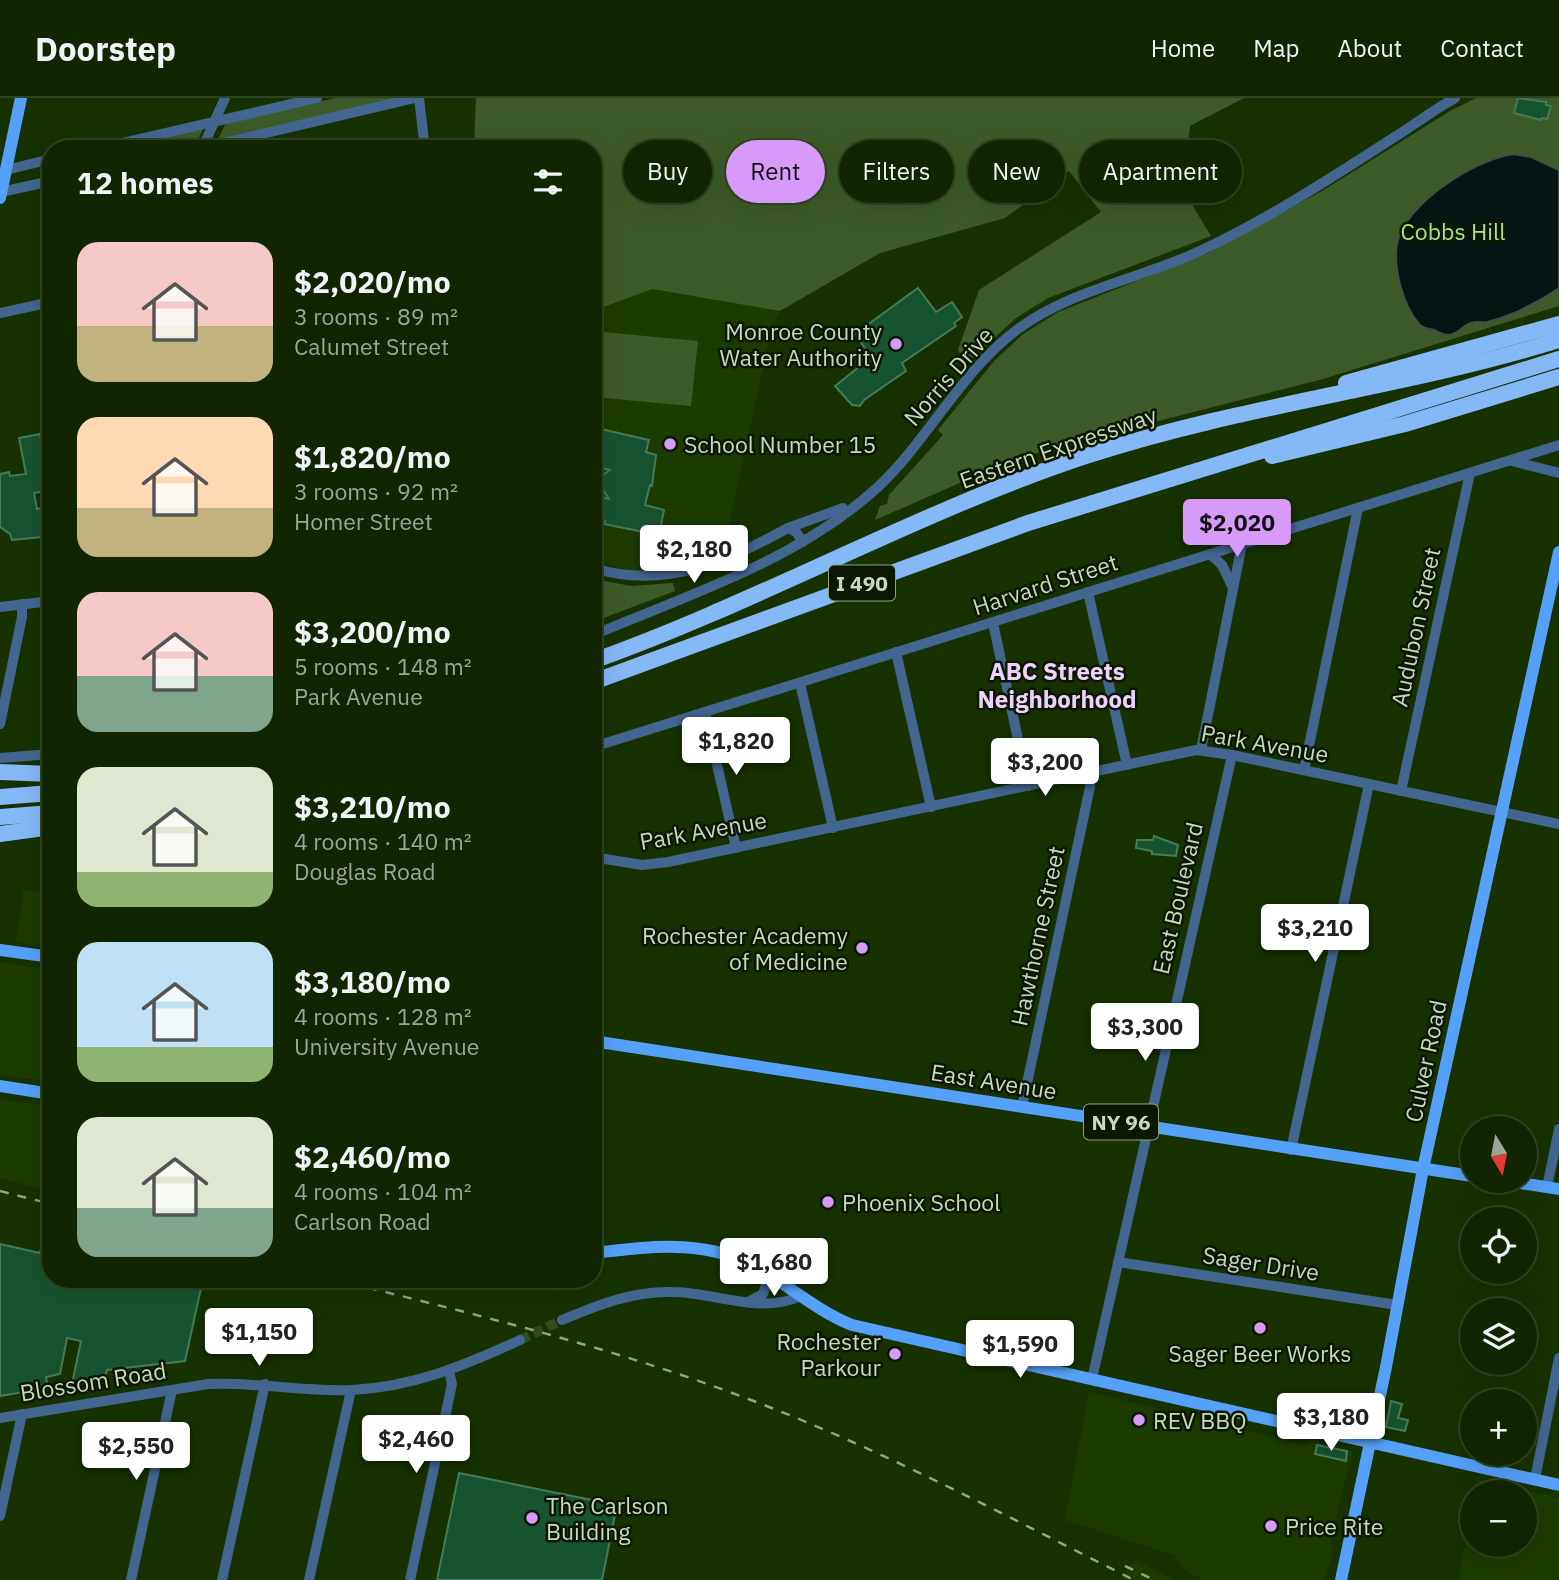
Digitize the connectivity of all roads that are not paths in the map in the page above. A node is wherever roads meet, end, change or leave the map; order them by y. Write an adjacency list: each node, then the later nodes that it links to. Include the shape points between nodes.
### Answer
1 (21, 98): 12 (main road)
2 (225, 98): 6 (street)
3 (317, 98): 6 (street)
4 (417, 98): 9 (street); 10 (street)
5 (1455, 98): 27 (street, Norris Drive, via 1246,227 1189,256 1071,299 1016,330 978,366 917,443)
6 (215, 121): 7 (street); 8 (street)
7 (134, 140)
8 (205, 140)
9 (236, 140)
10 (424, 140)
11 (42, 162): 12 (street)
12 (3, 176): 14 (main road)
13 (42, 184): 14 (street)
14 (1, 195)
15 (42, 304): 16 (street)
16 (0, 313)
17 (1559, 324): 21 (highway)
18 (1559, 340): 21 (highway, Eastern Expressway / I 490, via 1436,374)
19 (1559, 359): 26 (highway, I 490)
20 (1559, 377): 26 (highway, via 1405,424)
21 (1206, 422): 43 (highway, Eastern Expressway / I 490, via 1125,443 1033,475)
22 (1559, 445): 23 (street, Harvard Street)
23 (1509, 460): 24 (street, Harvard Street); 25 (street)
24 (1470, 473): 28 (street, Harvard Street); 60 (street, Audubon Street)
25 (1559, 473)
26 (1133, 489): 44 (highway, I 490, via 976,541)
27 (862, 500): 29 (street); 30 (street, Norris Drive)
28 (1358, 508): 31 (street, Harvard Street); 54 (street)
29 (788, 528): 30 (street); 34 (street, via 720,561 678,573 634,577)
30 (803, 541): 41 (street, Norris Drive, via 713,586)
31 (1242, 544): 32 (street, Harvard Street); 35 (street)
32 (1210, 554): 35 (street, via 1222,565); 36 (street, Harvard Street)
33 (1558, 560): 64 (main road, Culver Road)
34 (602, 570)
35 (1233, 588): 49 (street)
36 (1088, 592): 40 (street, Harvard Street); 53 (street)
37 (42, 602): 38 (street)
38 (22, 604): 39 (street); 47 (street)
39 (0, 607)
40 (993, 623): 42 (street, Harvard Street); 59 (street)
41 (602, 631)
42 (896, 652): 45 (street, Harvard Street); 63 (street)
43 (602, 658)
44 (602, 679)
45 (800, 682): 46 (street, Harvard Street); 69 (street)
46 (705, 712): 48 (street, Harvard Street); 71 (street)
47 (0, 724)
48 (602, 744)
49 (1201, 750): 51 (street, Park Avenue); 53 (street, Park Avenue)
50 (42, 755): 52 (street)
51 (1232, 755): 54 (street, Park Avenue); 79 (street, East Boulevard)
52 (0, 758)
53 (1127, 765): 56 (street, Park Avenue)
54 (1304, 770): 58 (street, Park Avenue)
55 (0, 772): 57 (highway)
56 (1089, 773): 59 (street, Park Avenue); 78 (street, Hawthorne Street, via 1090,787)
57 (42, 774)
58 (1369, 784): 60 (street, Park Avenue); 81 (street)
59 (1028, 786): 63 (street, Park Avenue)
60 (1401, 791): 64 (street, Park Avenue)
61 (42, 794): 62 (highway)
62 (0, 797)
63 (931, 807): 69 (street, Park Avenue)
64 (1501, 813): 67 (street, Park Avenue); 82 (main road, Culver Road)
65 (42, 814): 66 (highway)
66 (0, 817)
67 (1559, 824)
68 (42, 828): 70 (highway)
69 (833, 828): 71 (street, Park Avenue)
70 (0, 834)
71 (736, 848): 72 (street, Park Avenue, via 647,865)
72 (602, 858)
73 (0, 950): 74 (main road)
74 (42, 956)
75 (602, 1042): 78 (main road, East Avenue / NY 96)
76 (0, 1086): 77 (main road)
77 (42, 1093)
78 (1022, 1107): 79 (main road, East Avenue / NY 96)
79 (1146, 1127): 81 (main road, East Avenue / NY 96); 86 (street, East Boulevard)
80 (1559, 1129): 84 (street)
81 (1291, 1150): 82 (main road, East Avenue / NY 96)
82 (1423, 1169): 83 (main road, East Avenue / NY 96); 90 (main road, Culver Road)
83 (1460, 1174)
84 (1553, 1188)
85 (602, 1252): 87 (main road, via 655,1246 706,1248)
86 (1118, 1262): 90 (street, Sager Drive); 95 (street, East Boulevard)
87 (766, 1273): 88 (main road); 89 (street, via 763,1294)
88 (801, 1296): 89 (street, via 773,1304); 95 (main road, via 852,1325)
89 (747, 1302): 91 (street, via 651,1292 612,1300)
90 (1397, 1305): 101 (main road, Culver Road)
91 (562, 1320)
92 (520, 1340): 94 (street, Blossom Road)
93 (1559, 1358): 102 (street)
94 (449, 1371): 98 (street, Blossom Road); 108 (street, via 452,1384)
95 (1092, 1379): 101 (main road)
96 (265, 1384): 97 (street, Blossom Road, via 208,1384); 98 (street, Blossom Road); 106 (street)
97 (173, 1390): 99 (street, Blossom Road); 105 (street)
98 (351, 1390): 107 (street)
99 (22, 1414): 100 (street, Blossom Road); 104 (street)
100 (0, 1418)
101 (1369, 1443): 102 (main road); 109 (main road, Culver Road)
102 (1535, 1479): 103 (main road)
103 (1559, 1485)
104 (0, 1516)
105 (131, 1580)
106 (222, 1580)
107 (309, 1580)
108 (410, 1580)
109 (1341, 1580)

